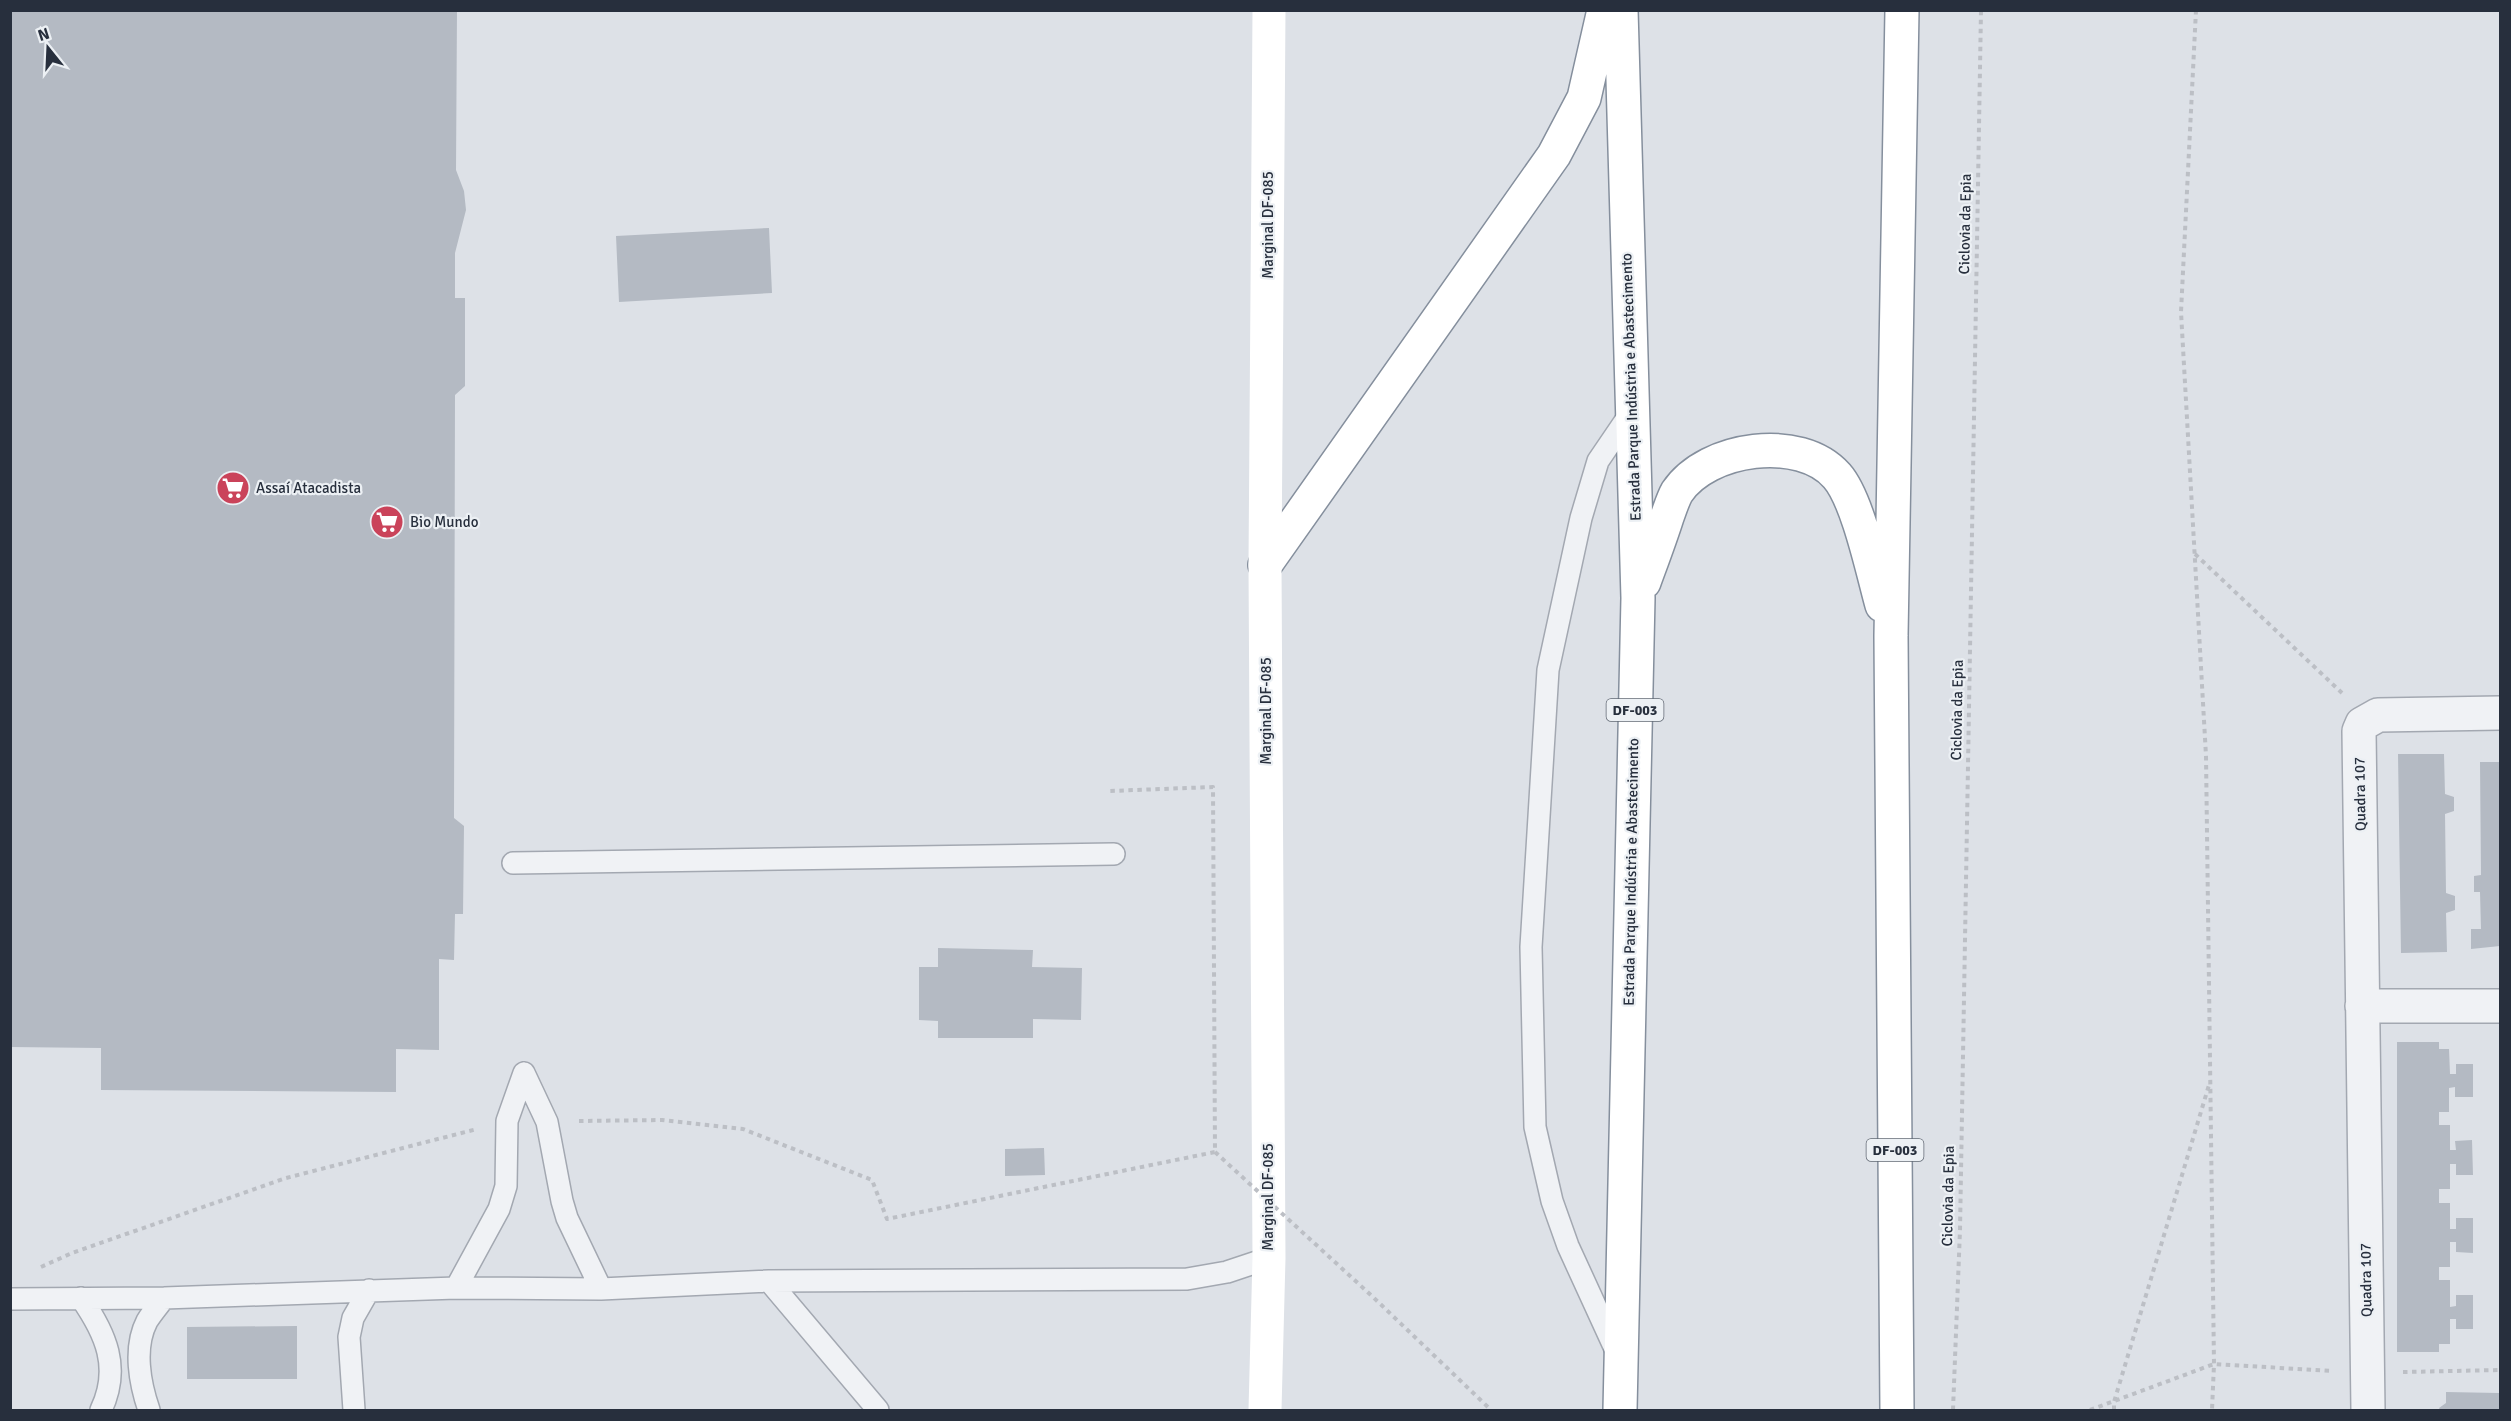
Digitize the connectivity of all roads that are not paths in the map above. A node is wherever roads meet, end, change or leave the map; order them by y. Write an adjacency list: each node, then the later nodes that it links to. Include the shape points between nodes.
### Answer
1 (1269, 10): 6 (main road, Marginal DF-085)
2 (1604, 10): 6 (main road, via 1584,98 1554,155)
3 (1620, 10): 5 (main road, Estrada Parque Indústria e Abastecimento / DF-003)
4 (1902, 10): 8 (main road, DF-003)
5 (1632, 411): 7 (main road, Estrada Parque Indústria e Abastecimento / DF-003); 22 (lane, via 1598,461 1581,518 1548,670 1531,947 1535,1127 1552,1201 1568,1246)
6 (1265, 565): 14 (main road, Marginal DF-085)
7 (1638, 598): 8 (main road, via 1676,493 1691,476 1730,456 1783,451 1812,458 1837,476 1851,499); 22 (main road, Estrada Parque Indústria e Abastecimento / DF-003)
8 (1891, 636): 29 (main road, DF-003)
9 (2500, 713): 12 (street, Quadra 107, via 2378,715 2362,724)
10 (1114, 854): 11 (lane)
11 (513, 863)
12 (2362, 1006): 13 (street); 30 (street, Quadra 107)
13 (2500, 1006)
14 (1269, 1258): 15 (lane, via 1227,1272 1187,1279); 27 (main road, Marginal DF-085)
15 (769, 1281): 17 (lane); 26 (lane)
16 (456, 1288): 17 (lane); 17 (lane, via 499,1209 506,1185 507,1121 524,1073 547,1122 564,1209); 18 (lane)
17 (601, 1289)
18 (369, 1290): 20 (lane); 25 (lane, via 353,1318 349,1337)
19 (81, 1298): 20 (lane); 21 (lane); 23 (lane, via 98,1322 111,1362 108,1397)
20 (164, 1298): 24 (lane, via 141,1338 140,1370)
21 (10, 1299)
22 (1620, 1360): 28 (main road, Estrada Parque Indústria e Abastecimento / DF-003)
23 (101, 1410)
24 (149, 1410)
25 (354, 1410)
26 (878, 1410)
27 (1265, 1410)
28 (1620, 1410)
29 (1897, 1410)
30 (2368, 1410)

